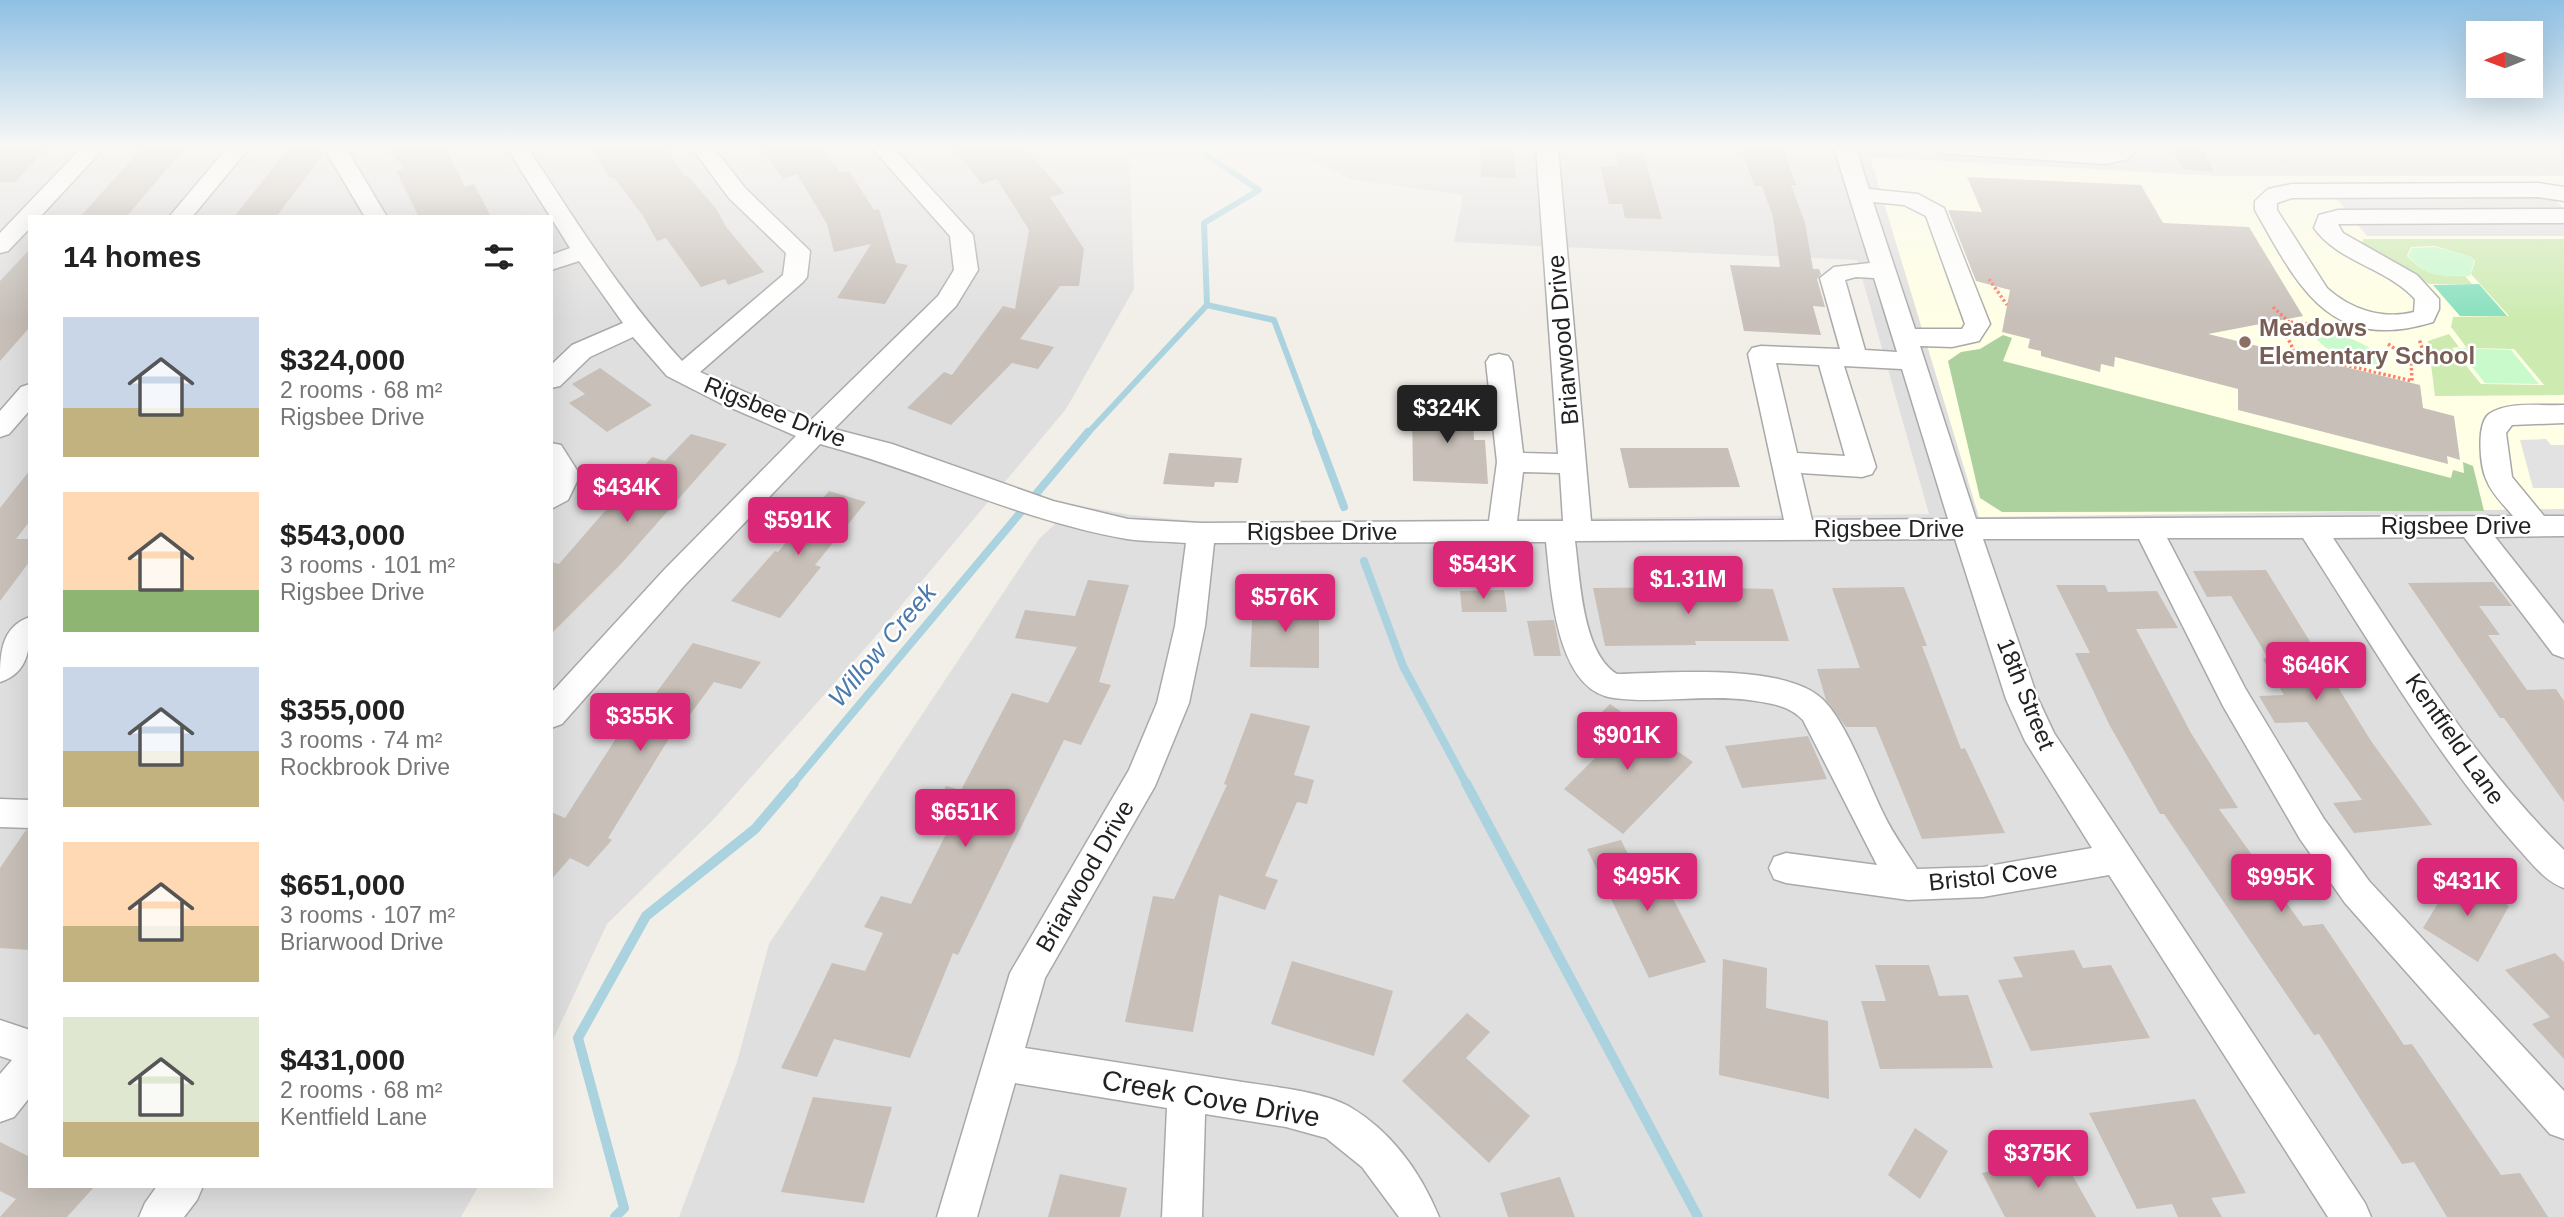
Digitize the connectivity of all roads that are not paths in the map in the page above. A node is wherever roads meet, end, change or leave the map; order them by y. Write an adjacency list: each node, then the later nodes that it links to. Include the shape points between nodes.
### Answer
1 (554, 205): 13 (street, Rigsbee Drive)
2 (749, 205): 20 (street, via 798,251 795,277)
3 (934, 205): 25 (street, via 961,235 966,270 947,301)
4 (1552, 205): 29 (street, Briarwood Drive)
5 (1863, 205): 15 (street, 18th Street)
6 (1926, 205): 17 (street, via 1936,213 1978,324 1970,335)
7 (2266, 205): 11 (street, via 2319,294 2337,307 2364,318 2411,322 2424,317 2427,298 2414,284 2334,238 2326,228)
8 (2298, 205): 11 (street)
9 (2564, 216): 11 (street)
10 (28, 217): 12 (street)
11 (2328, 220)
12 (0, 246)
13 (584, 251): 14 (street); 16 (street, Rigsbee Drive)
14 (553, 262)
15 (1884, 271): 17 (street, 18th Street); 18 (street, via 1844,271 1832,278)
16 (638, 327): 20 (street, Rigsbee Drive, via 657,352); 21 (street, via 581,351)
17 (1909, 349): 18 (street); 36 (street, 18th Street)
18 (1842, 358): 27 (street, via 1862,467); 27 (street, via 1760,355)
19 (1499, 362): 28 (street)
20 (683, 373): 25 (street, Rigsbee Drive)
21 (553, 378)
22 (28, 395): 24 (street)
23 (2564, 414): 33 (street, via 2508,416 2497,421 2493,433 2500,479)
24 (0, 428)
25 (814, 433): 40 (street, Rigsbee Drive, via 882,451 1049,510 1128,529); 44 (street)
26 (553, 455): 30 (street, via 566,475)
27 (1785, 462): 37 (street)
28 (1511, 463): 29 (street); 38 (street)
29 (1573, 464): 39 (street, Briarwood Drive)
30 (553, 498)
31 (2310, 526): 32 (street, Rigsbee Drive); 35 (street, Rigsbee Drive); 49 (street, Kentfield Lane, via 2460,751 2510,816)
32 (2471, 526): 33 (street, Rigsbee Drive); 42 (street)
33 (2536, 526): 34 (street, Rigsbee Drive)
34 (2564, 526)
35 (2147, 527): 36 (street, Rigsbee Drive); 57 (street, via 2234,697 2312,829 2357,892)
36 (1965, 528): 37 (street, Rigsbee Drive); 47 (street, 18th Street, via 2022,699 2041,741)
37 (1800, 529): 39 (street, Rigsbee Drive)
38 (1502, 531): 39 (street, Rigsbee Drive); 40 (street, Rigsbee Drive)
39 (1569, 531): 50 (street, Briarwood Drive, via 1571,618 1595,676 1613,686 1754,687 1788,694 1810,705)
40 (1200, 533): 53 (street, Briarwood Drive, via 1190,626 1173,703 1143,776 1028,973)
41 (28, 632): 43 (street)
42 (2564, 646)
43 (0, 670)
44 (553, 713)
45 (0, 813): 46 (street)
46 (28, 814)
47 (2116, 859): 50 (street, Bristol Cove, via 1983,882); 63 (street, 18th Street)
48 (1786, 868): 50 (street, Bristol Cove)
49 (2564, 873)
50 (1908, 885)
51 (0, 1038): 52 (street)
52 (28, 1047)
53 (1000, 1062): 55 (street, Creek Cove Drive); 60 (street, Briarwood Drive)
54 (28, 1070): 56 (street)
55 (1186, 1091): 61 (street); 62 (street, Creek Cove Drive, via 1336,1121 1377,1153 1410,1196)
56 (0, 1103)
57 (2564, 1120)
58 (181, 1188): 59 (street)
59 (159, 1217)
60 (957, 1217)
61 (1182, 1217)
62 (1419, 1217)
63 (2351, 1217)

